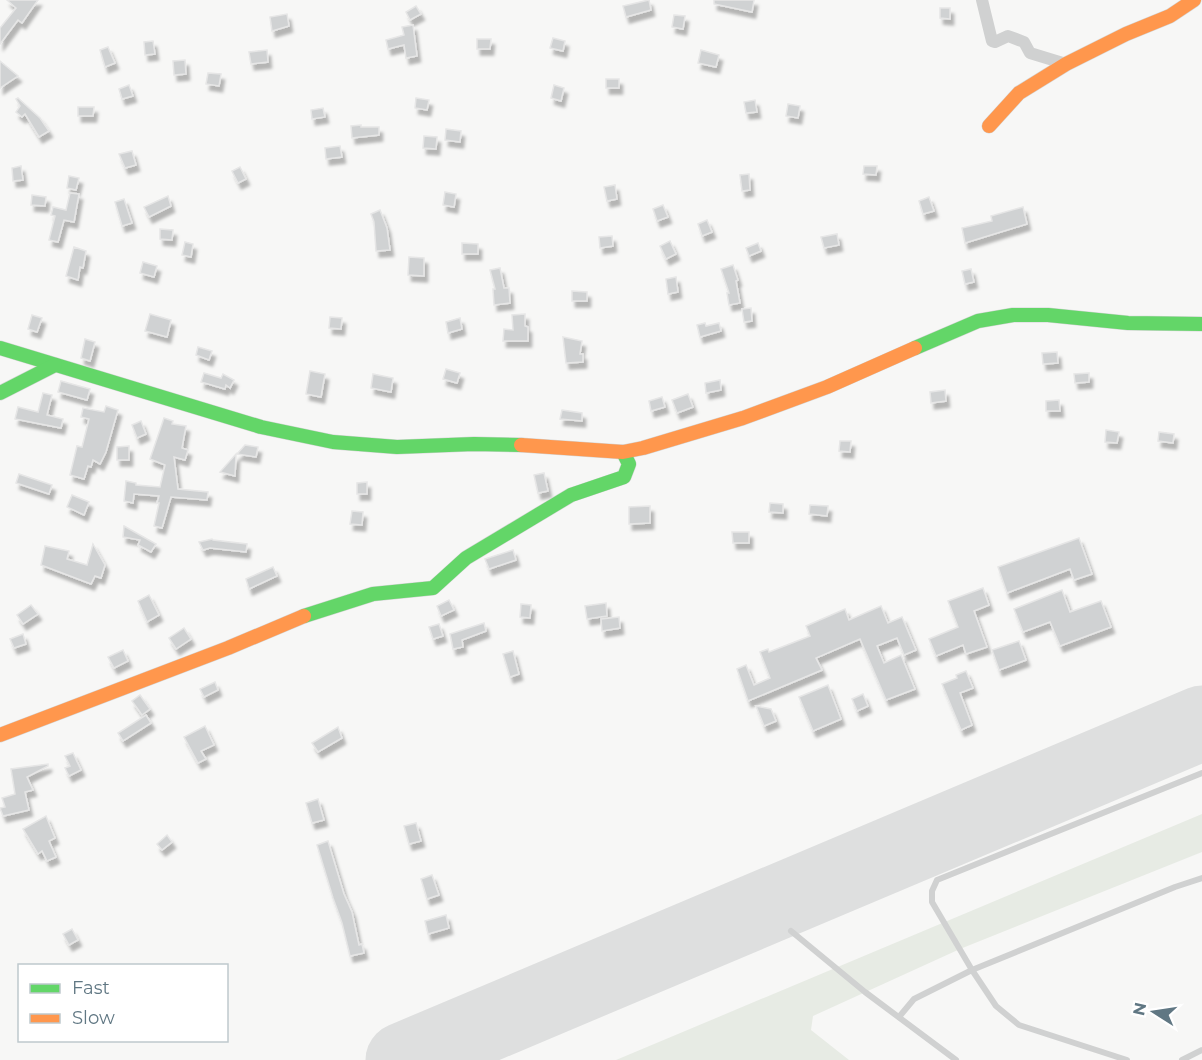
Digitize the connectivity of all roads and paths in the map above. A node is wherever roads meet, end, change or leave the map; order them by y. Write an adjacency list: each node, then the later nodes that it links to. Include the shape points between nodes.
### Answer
1 (982, 0): 3 (street, via 992,41 1008,36 1024,42 1030,53)
2 (1194, 0): 3 (main road, via 1170,16)
3 (1066, 64): 4 (main road, via 1018,93)
4 (989, 126)
5 (1202, 324): 9 (main road, via 1120,322 1026,313 990,318 743,418)
6 (0, 348): 7 (main road)
7 (55, 365): 8 (main road); 9 (main road, via 261,427 333,442 397,447 554,446)
8 (0, 393)
9 (623, 452): 10 (main road, via 630,462 624,477 571,495 466,558 433,588 374,594 324,610)
10 (0, 735)
11 (1202, 773): 14 (lane, via 938,880 932,902)
12 (1202, 878): 14 (lane)
13 (791, 931): 15 (lane)
14 (972, 970): 15 (lane, via 914,999); 18 (lane, via 996,1006 1019,1024)
15 (899, 1017): 17 (lane)
16 (1202, 1050): 19 (lane)
17 (956, 1060)
18 (1127, 1060)
19 (1182, 1060)

